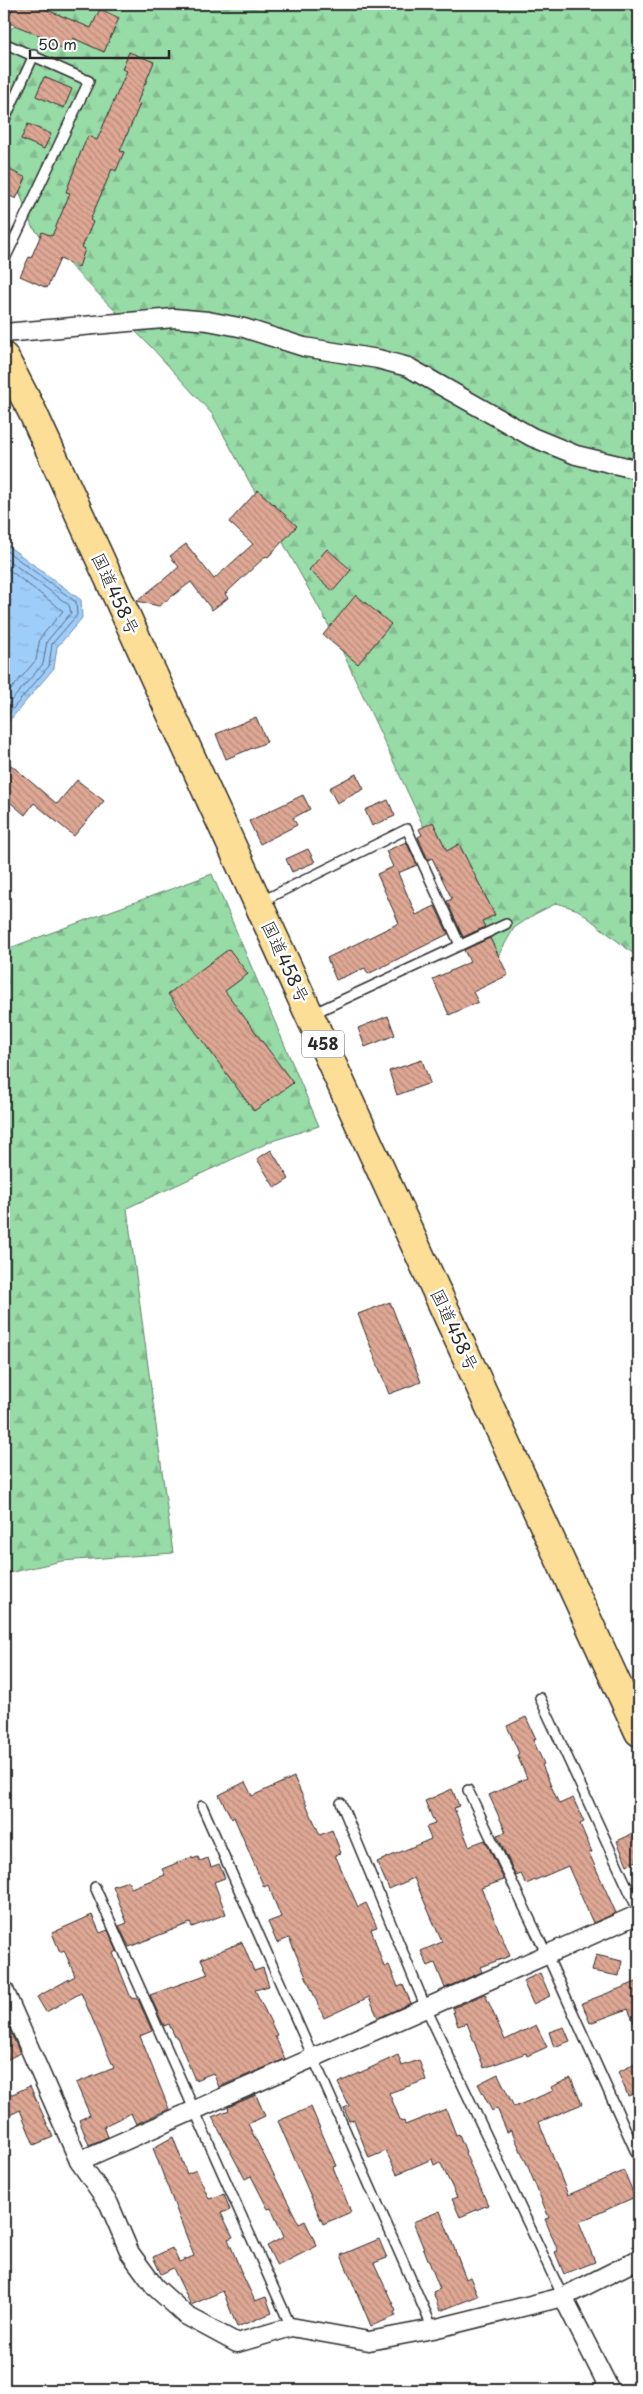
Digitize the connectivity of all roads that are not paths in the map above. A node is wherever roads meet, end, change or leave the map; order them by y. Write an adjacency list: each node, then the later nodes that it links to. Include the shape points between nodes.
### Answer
1 (4, 43): 2 (lane)
2 (34, 55): 3 (lane); 4 (lane, via 89,81)
3 (4, 121)
4 (4, 261)
5 (4, 333): 7 (street, via 174,318 235,326 304,347 408,367 532,437 576,455)
6 (4, 357): 8 (highway, 国道458号 / 458, via 32,411)
7 (639, 470)
8 (258, 903): 10 (lane, via 407,829); 11 (highway, 国道458号 / 458)
9 (506, 924): 10 (lane)
10 (460, 945): 11 (lane)
11 (309, 1015): 13 (highway, 国道458号 / 458)
12 (540, 1698): 18 (lane)
13 (639, 1732)
14 (468, 1790): 19 (lane)
15 (341, 1803): 21 (lane)
16 (202, 1806): 22 (lane)
17 (95, 1887): 23 (lane)
18 (639, 1913): 19 (street)
19 (547, 1955): 21 (street); 24 (lane)
20 (4, 1990): 25 (street)
21 (426, 2008): 22 (street); 27 (lane)
22 (311, 2058): 23 (street); 29 (lane)
23 (195, 2110): 25 (street); 28 (lane)
24 (639, 2159)
25 (79, 2161): 28 (street, via 109,2204 130,2253 155,2288 188,2316 237,2343)
26 (639, 2259): 27 (street)
27 (563, 2297): 29 (street); 30 (street)
28 (291, 2327): 29 (street, via 369,2341)
29 (432, 2328)
30 (610, 2390)

